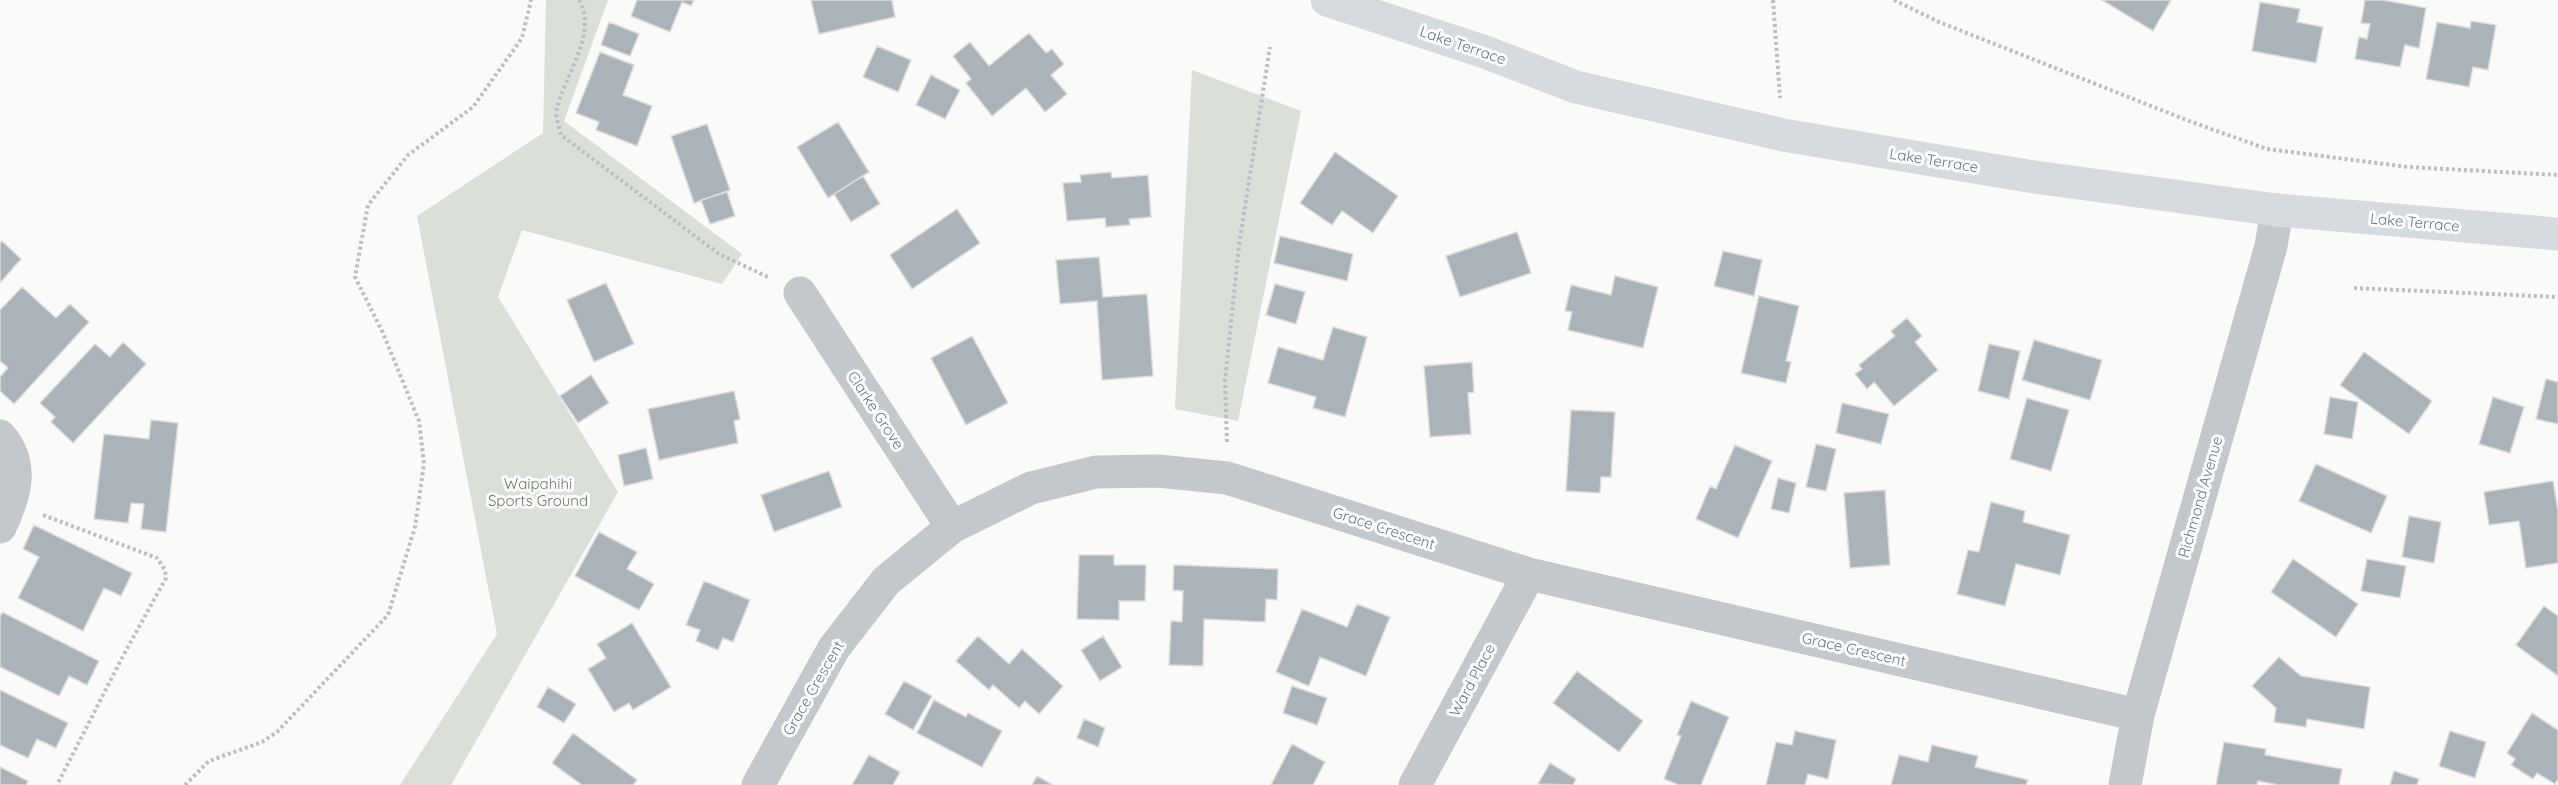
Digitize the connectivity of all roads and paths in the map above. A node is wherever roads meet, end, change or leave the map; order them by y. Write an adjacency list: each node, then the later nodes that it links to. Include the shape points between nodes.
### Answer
1 (531, 0): 21 (path, via 522,38 473,107 408,155 368,205 355,277 419,421 424,464 415,527 388,615 277,732 262,742 209,761)
2 (579, 0): 12 (path, via 584,9 584,33 556,110 561,135 719,254)
3 (1773, 0): 7 (path)
4 (1894, 0): 8 (path, via 2189,121 2267,148 2408,167)
5 (1345, 3): 7 (main road, Lake Terrace, via 1576,87)
6 (1270, 47): 15 (path, via 1239,245 1225,381)
7 (1783, 135): 9 (main road, Lake Terrace, via 2028,176)
8 (2558, 175)
9 (2277, 210): 10 (main road, Lake Terrace); 19 (street, Richmond Avenue, via 2271,246)
10 (2558, 234)
11 (2354, 288): 13 (path)
12 (800, 293): 17 (street, Clarke Grove)
13 (2558, 297)
14 (0, 436): 16 (street, via 15,466 16,490)
15 (1227, 477): 17 (street, Grace Crescent, via 1158,471 1096,472 1031,488); 18 (street, Grace Crescent)
16 (5, 515): 20 (path, via 157,558 165,570 166,578)
17 (952, 527): 22 (street, Grace Crescent, via 886,581 834,648)
18 (1529, 574): 19 (street, Grace Crescent); 23 (street, Ward Place)
19 (2138, 715): 24 (street, Richmond Avenue)
20 (57, 785)
21 (185, 785)
22 (758, 785)
23 (1415, 785)
24 (2125, 785)

